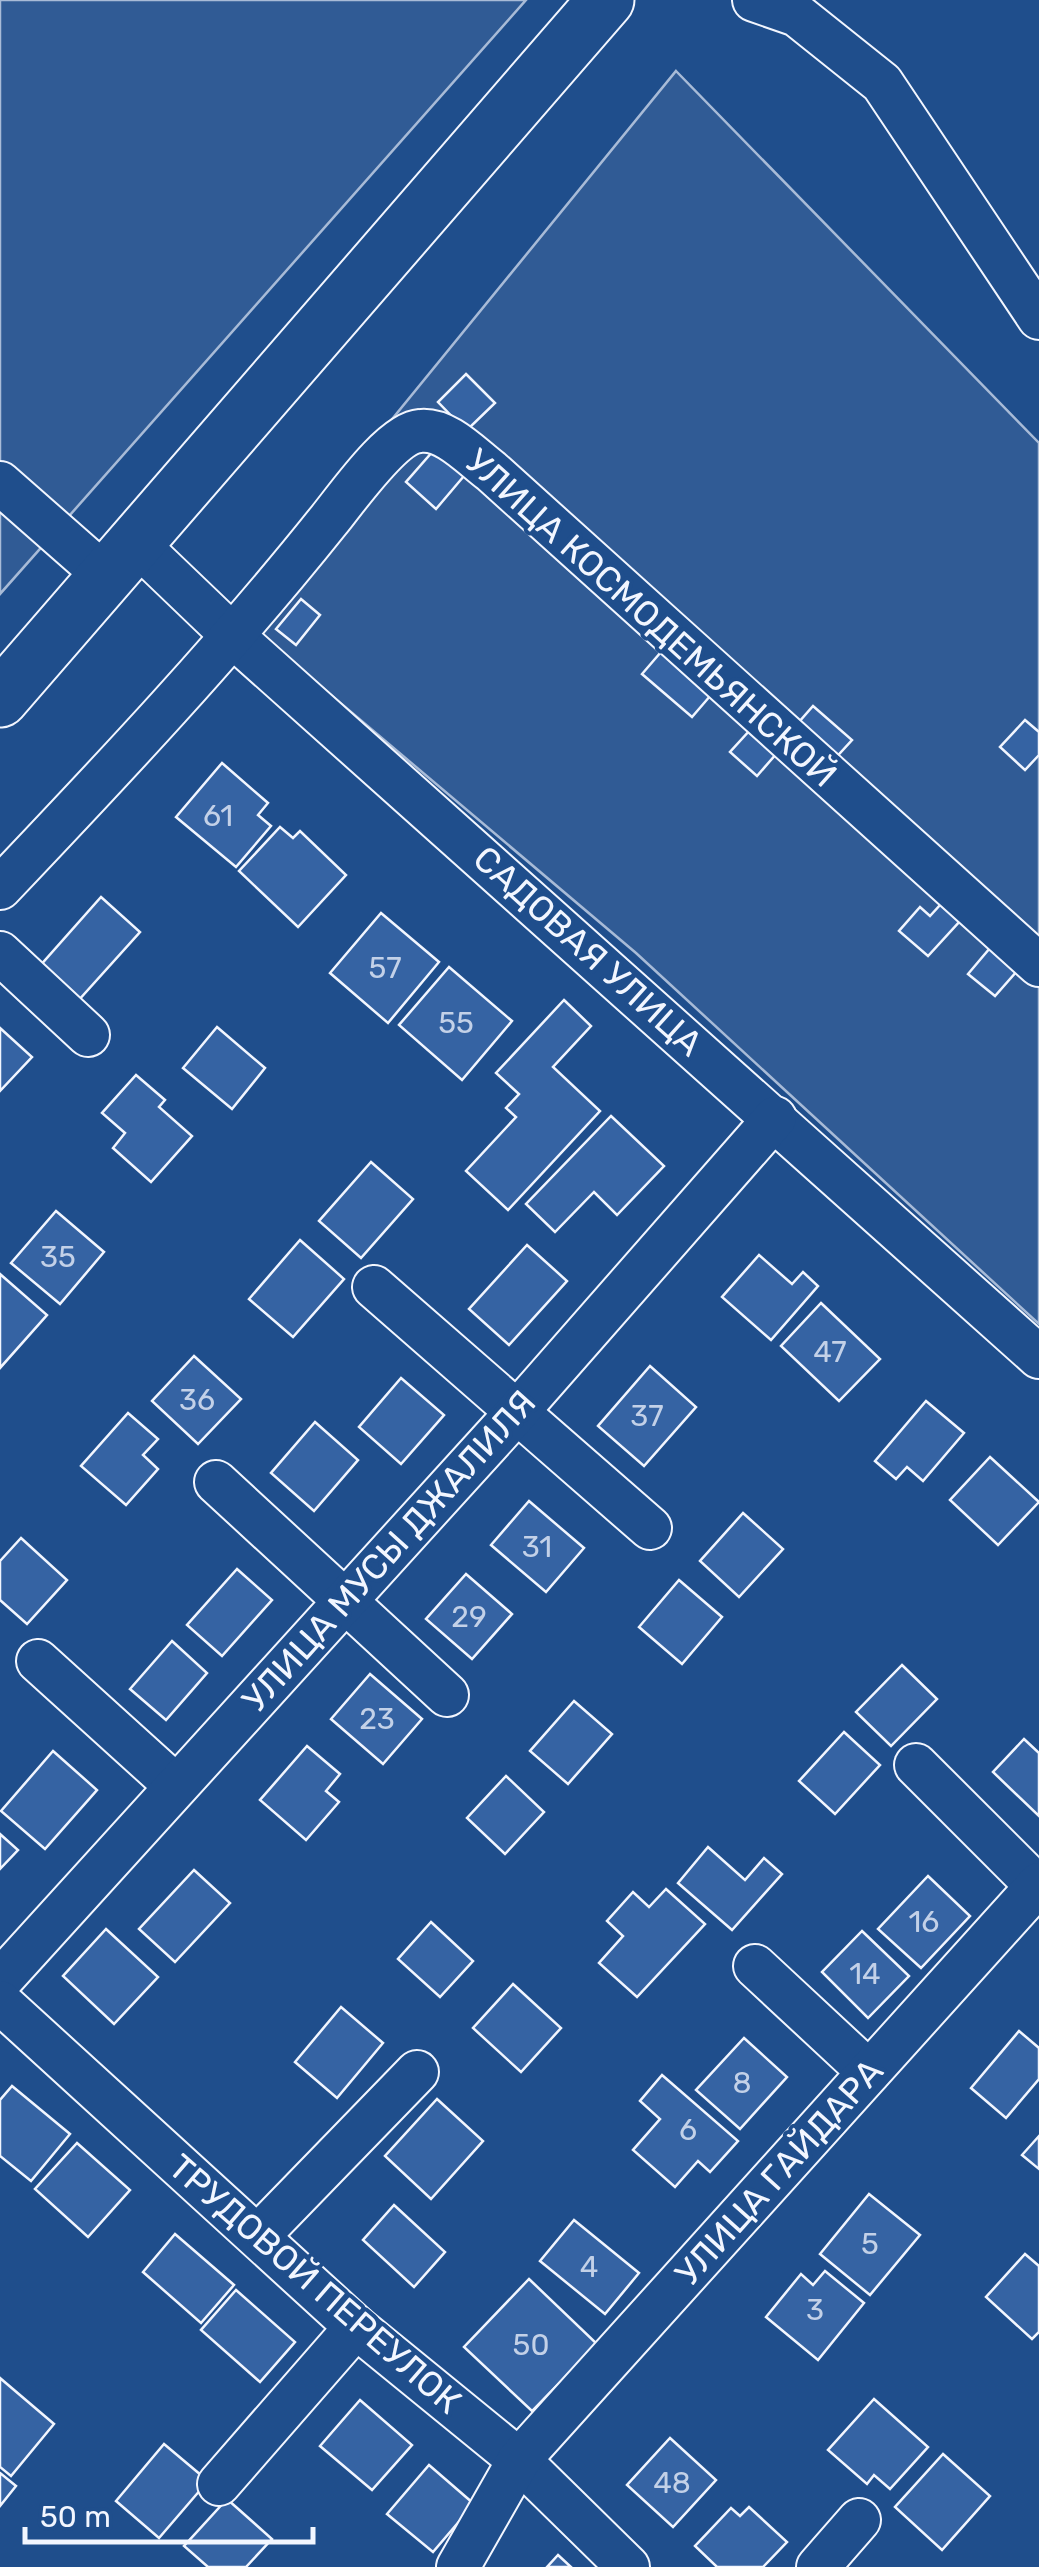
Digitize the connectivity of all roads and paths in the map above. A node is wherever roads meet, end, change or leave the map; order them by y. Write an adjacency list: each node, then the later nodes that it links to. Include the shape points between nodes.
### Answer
1 (606, 0): 5 (main road)
2 (754, 0): 3 (street, via 797,15 882,83)
3 (1039, 318)
4 (0, 483): 5 (street, САДОВАЯ УЛИЦА)
5 (123, 561): 6 (street, САДОВАЯ УЛИЦА); 7 (main road)
6 (236, 638): 8 (street, УЛИЦА КОСМОДЕМЬЯНСКОЙ); 10 (street, УЛИЦА КОСМОДЕМЬЯНСКОЙ, via 396,443 418,430 443,434 597,563); 12 (street, САДОВАЯ УЛИЦА)
7 (0, 699)
8 (0, 888)
9 (0, 952): 11 (street)
10 (1039, 966)
11 (88, 1035)
12 (775, 1118): 14 (street, САДОВАЯ УЛИЦА); 15 (street, УЛИЦА МУСЫ ДЖАЛИЛЯ)
13 (374, 1287): 15 (street)
14 (1039, 1357)
15 (516, 1412): 17 (street); 18 (street, УЛИЦА МУСЫ ДЖАЛИЛЯ)
16 (216, 1482): 18 (street)
17 (650, 1528)
18 (344, 1598): 20 (street); 22 (street, УЛИЦА МУСЫ ДЖАЛИЛЯ)
19 (38, 1661): 22 (street)
20 (447, 1694)
21 (916, 1766): 23 (street)
22 (176, 1786): 25 (street, УЛИЦА МУСЫ ДЖАЛИЛЯ)
23 (1034, 1899): 27 (street, УЛИЦА ГАЙДАРА)
24 (755, 1966): 27 (street)
25 (1, 1982): 28 (street, ТРУДОВОЙ ПЕРЕУЛОК)
26 (417, 2072): 28 (street)
27 (869, 2072): 30 (street, УЛИЦА ГАЙДАРА)
28 (258, 2236): 29 (street, ТРУДОВОЙ ПЕРЕУЛОК)
29 (356, 2327): 30 (street, ТРУДОВОЙ ПЕРЕУЛОК); 31 (street)
30 (520, 2460): 33 (street, УЛИЦА ГАЙДАРА); 34 (street, ТРУДОВОЙ ПЕРЕУЛОК)
31 (219, 2484)
32 (860, 2520): 35 (street)
33 (458, 2567)
34 (628, 2567)
35 (818, 2567)

